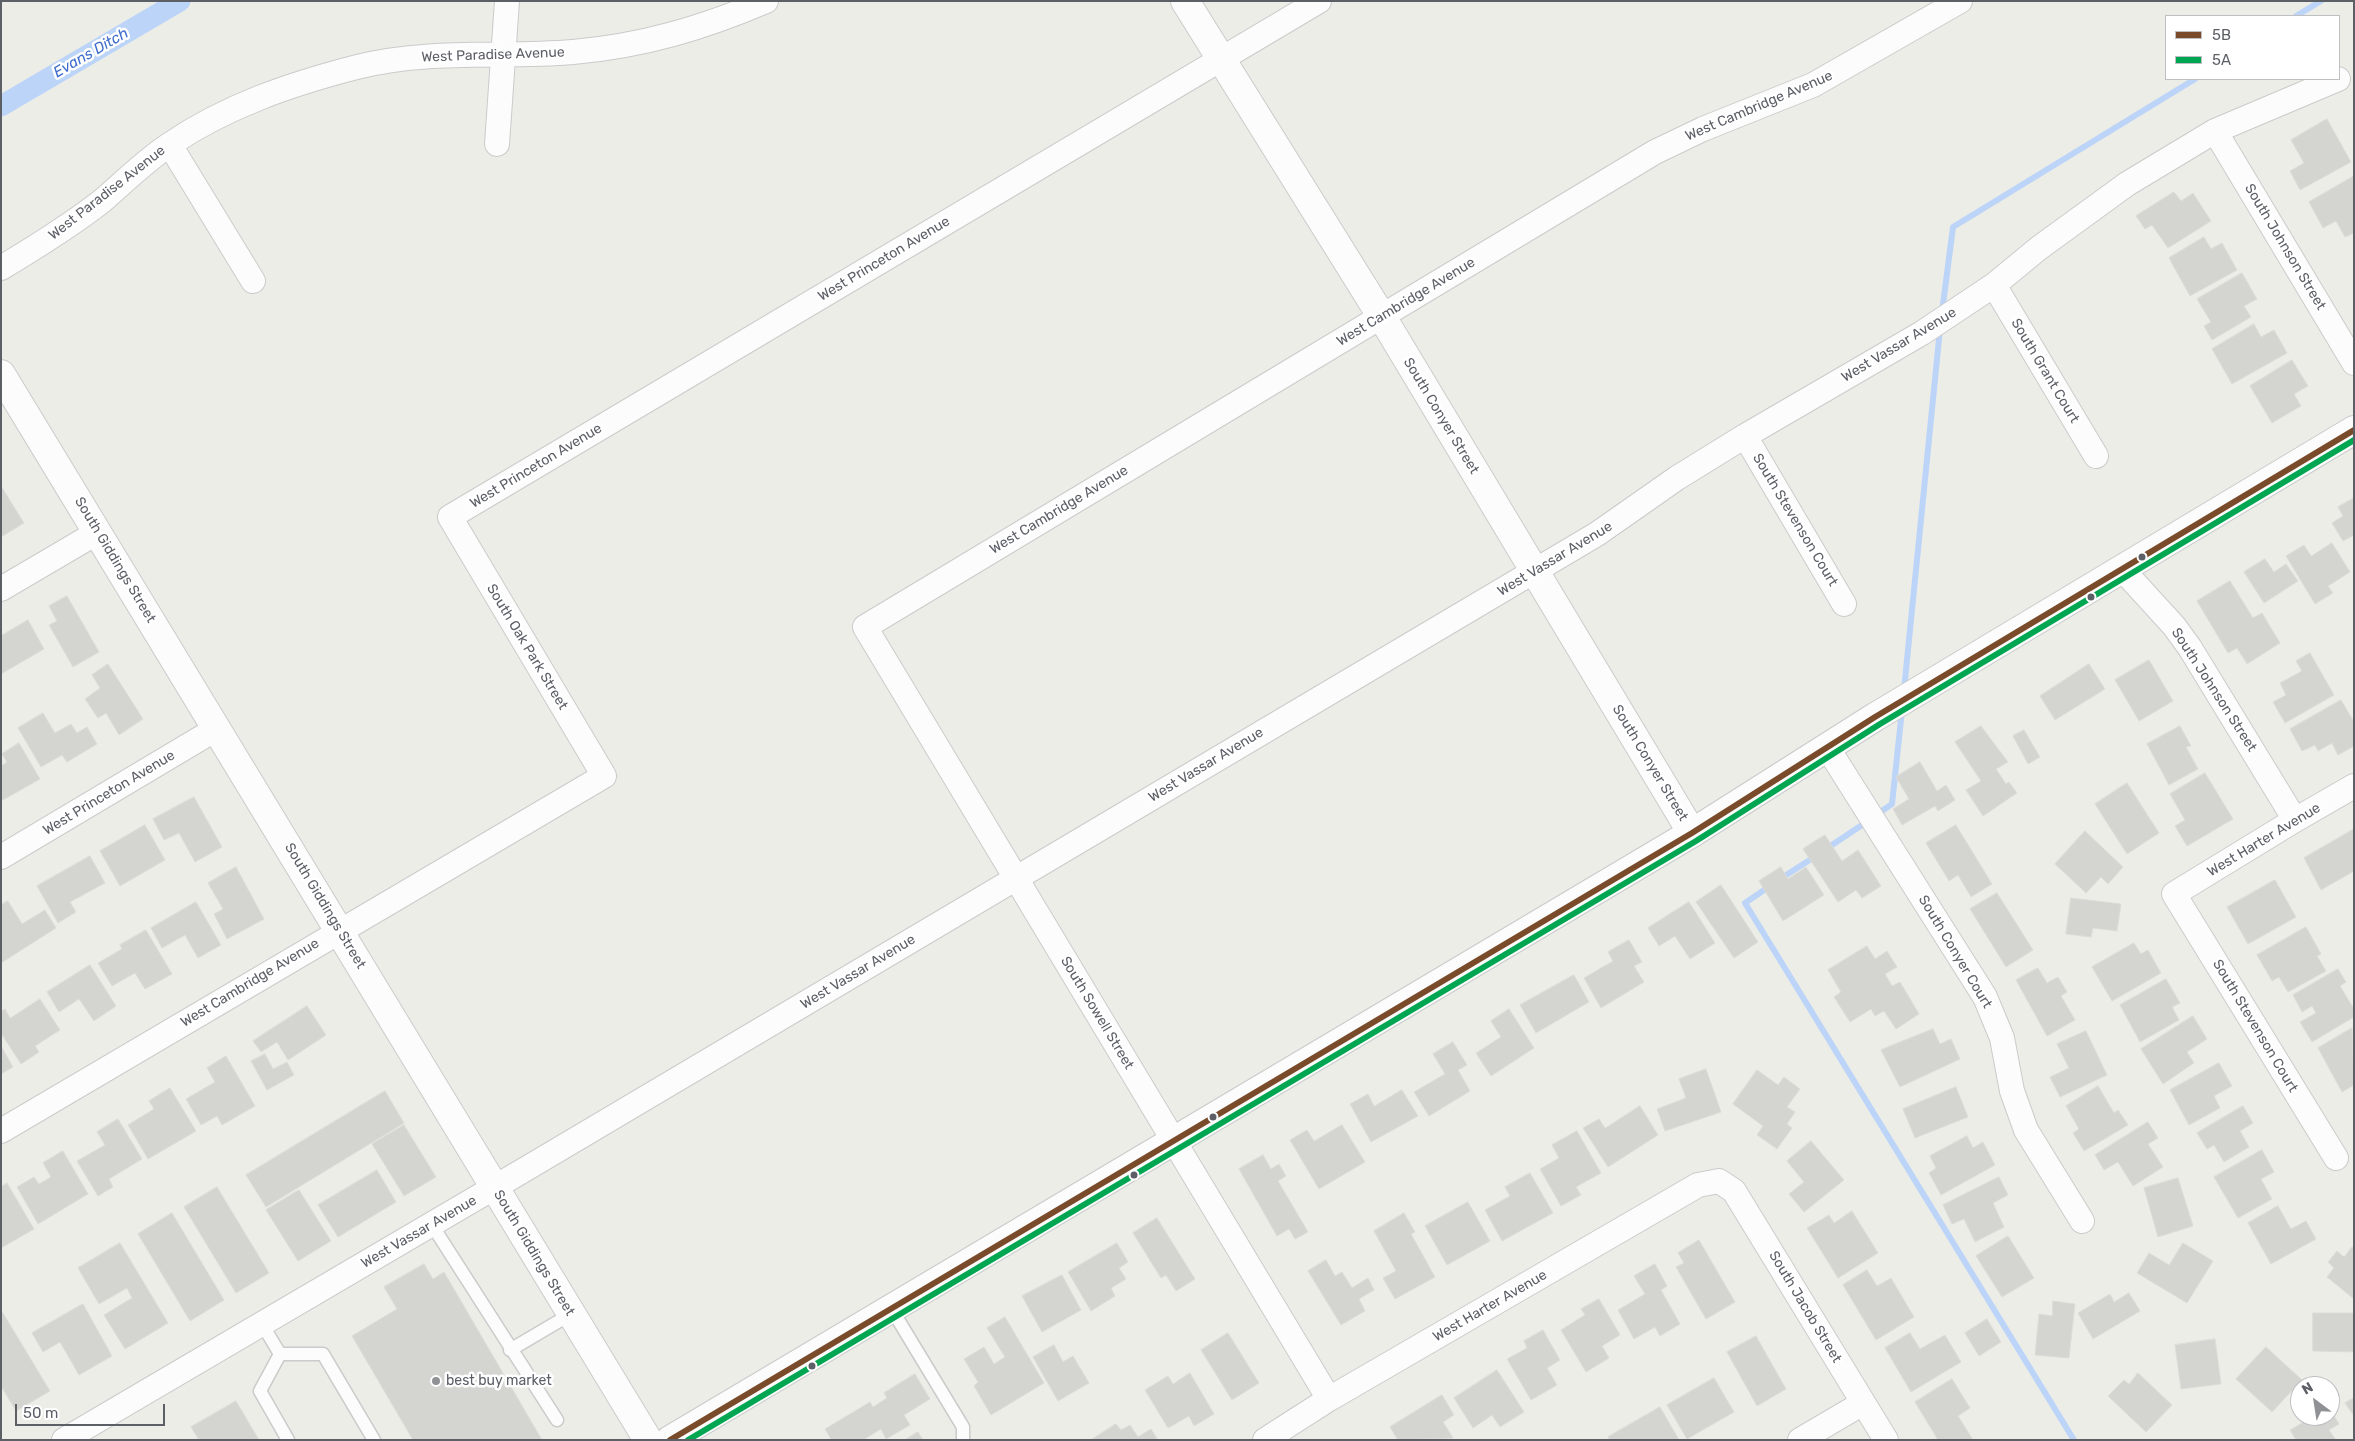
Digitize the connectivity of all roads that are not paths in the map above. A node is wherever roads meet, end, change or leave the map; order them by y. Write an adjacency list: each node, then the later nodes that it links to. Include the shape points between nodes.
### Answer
1 (506, 1): 6 (street)
2 (766, 1): 6 (street, West Paradise Avenue, via 718,22 655,40 573,52)
3 (1185, 1): 7 (street, South Conyer Street)
4 (1319, 1): 7 (street, West Princeton Avenue)
5 (1960, 1): 17 (street, West Cambridge Avenue, via 1813,85 1655,152)
6 (504, 53): 12 (street); 13 (street, West Paradise Avenue, via 434,55 360,66 287,86 224,113)
7 (1220, 59): 17 (street, South Conyer Street); 23 (street, West Princeton Avenue)
8 (2354, 72): 9 (street, West Vassar Avenue)
9 (2340, 78)
10 (2336, 80): 11 (street, West Vassar Avenue)
11 (2215, 131): 16 (street, West Vassar Avenue, via 2127,184 2038,248); 18 (street, South Johnson Street)
12 (497, 144)
13 (170, 145): 14 (street, West Paradise Avenue, via 61,232); 15 (street)
14 (1, 268)
15 (253, 281)
16 (1994, 285): 21 (street, West Vassar Avenue, via 1922,334); 22 (street, South Grant Court)
17 (1382, 317): 26 (street, South Conyer Street); 29 (street, West Cambridge Avenue)
18 (2354, 363)
19 (1, 374): 24 (street, South Giddings Street)
20 (2354, 430): 25 (street)
21 (1745, 436): 26 (street, West Vassar Avenue); 28 (street, South Stevenson Court)
22 (2096, 456)
23 (450, 517): 32 (street, South Oak Park Street)
24 (98, 532): 27 (street); 30 (street, South Giddings Street)
25 (2121, 568): 31 (street); 34 (street, South Johnson Street, via 2190,648)
26 (1534, 572): 35 (street, South Conyer Street); 37 (street, West Vassar Avenue)
27 (1, 589)
28 (1844, 604)
29 (865, 627): 37 (street, South Sowell Street)
30 (216, 729): 36 (street, West Princeton Avenue); 39 (street, South Giddings Street)
31 (1827, 747): 35 (street); 45 (street, South Conyer Court, via 1985,997 2002,1038 2012,1091 2026,1130)
32 (604, 776): 39 (street, West Cambridge Avenue)
33 (2354, 786): 34 (street, West Harter Avenue)
34 (2295, 820): 38 (street, West Harter Avenue)
35 (1692, 833): 41 (street)
36 (1, 857)
37 (1014, 878): 41 (street, South Sowell Street); 44 (street, West Vassar Avenue)
38 (2174, 894): 42 (street, South Stevenson Court)
39 (340, 930): 40 (street, West Cambridge Avenue); 44 (street, South Giddings Street)
40 (1, 1131)
41 (1175, 1141): 47 (street); 52 (street, South Sowell Street)
42 (2336, 1158)
43 (1719, 1180): 52 (street, West Harter Avenue, via 1698,1185); 53 (street, South Jacob Street, via 1734,1190)
44 (494, 1188): 46 (street, West Vassar Avenue); 48 (street, South Giddings Street)
45 (2082, 1221)
46 (432, 1224): 49 (street, West Vassar Avenue); 50 (lane)
47 (891, 1308): 59 (street); 60 (lane, via 963,1427)
48 (571, 1314): 50 (lane); 58 (street, South Giddings Street)
49 (262, 1324): 51 (lane); 55 (street, West Vassar Avenue)
50 (510, 1350): 54 (lane)
51 (280, 1354): 56 (lane, via 260,1391); 57 (lane, via 322,1354)
52 (1329, 1399): 61 (street, West Harter Avenue)
53 (1863, 1403): 62 (street); 63 (street, South Jacob Street)
54 (557, 1420)
55 (64, 1440)
56 (288, 1440)
57 (374, 1440)
58 (648, 1440)
59 (670, 1440)
60 (963, 1440)
61 (1265, 1440)
62 (1800, 1440)
63 (1886, 1440)

